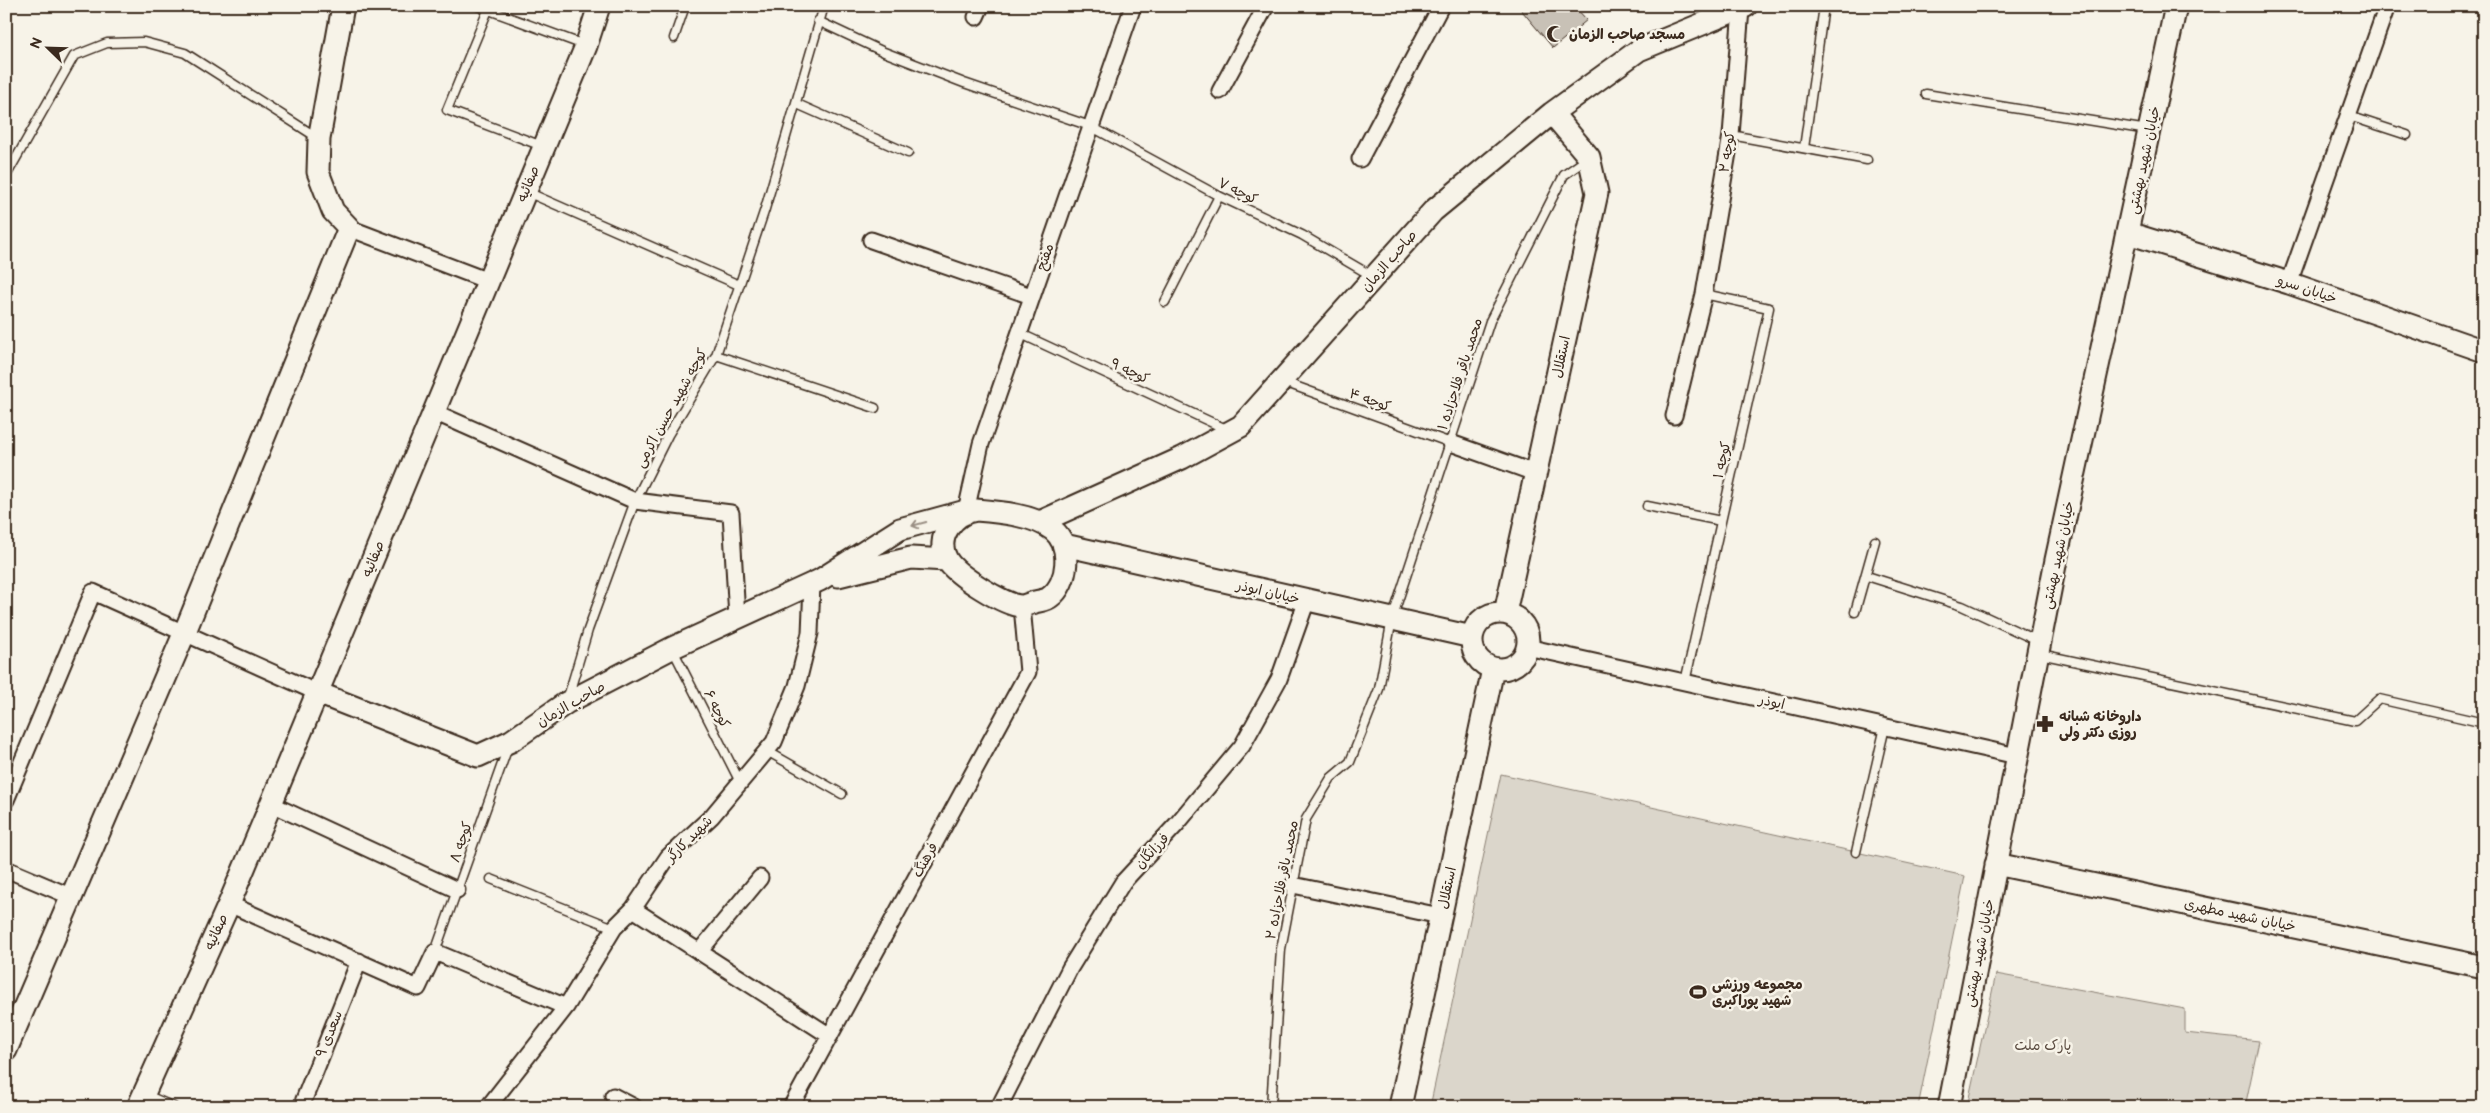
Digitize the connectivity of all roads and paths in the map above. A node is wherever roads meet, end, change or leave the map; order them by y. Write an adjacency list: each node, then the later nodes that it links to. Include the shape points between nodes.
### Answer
1 (343, 6): 26 (street)
2 (479, 6): 13 (lane)
3 (599, 6): 16 (street, صفائیه)
4 (685, 6): 15 (lane)
5 (824, 6): 14 (lane, کوچه شهید حسن اکرمی)
6 (1133, 6): 22 (street, مفتح)
7 (1266, 6): 17 (street)
8 (1441, 6): 31 (street)
9 (1824, 6): 28 (lane)
10 (2176, 6): 23 (street, خیابان شهید بهشتی)
11 (2387, 6): 21 (street)
12 (1742, 7): 20 (street, صاحب الزمان, via 1639,50); 24 (street, کوچه ۲)
13 (488, 10): 16 (lane); 27 (lane, via 447,110)
14 (818, 21): 19 (lane, کوچه شهید حسن اکرمی); 22 (lane, کوچه ۷, via 911,62)
15 (674, 38)
16 (586, 46): 27 (street, صفائیه)
17 (1220, 91)
18 (1926, 94): 23 (lane)
19 (796, 104): 29 (lane); 42 (lane, کوچه شهید حسن اکرمی)
20 (1552, 113): 30 (street); 39 (street, صاحب الزمان, via 1433,211)
21 (2349, 116): 25 (lane); 41 (street)
22 (1090, 126): 35 (lane, کوچه ۷); 44 (street, مفتح)
23 (2150, 131): 37 (street, خیابان شهید بهشتی)
24 (1731, 135): 28 (lane); 43 (street, کوچه ۲)
25 (2407, 135)
26 (319, 139): 33 (lane, via 185,53 144,42 107,43 74,56); 36 (street, via 318,172 333,211)
27 (544, 147): 34 (street, صفائیه)
28 (1804, 148): 32 (lane)
29 (908, 153)
30 (1590, 157): 54 (lane, محمد باقر فلاحزاده ۱, via 1564,175 1490,320); 55 (street, استقلال, via 1596,193)
31 (1360, 159)
32 (1867, 160)
33 (6, 176)
34 (526, 191): 40 (street, صفائیه); 42 (lane)
35 (1219, 196): 39 (lane, کوچه ۷, via 1302,235); 45 (lane)
36 (349, 228): 40 (street); 72 (street)
37 (2128, 232): 41 (street, خیابان سرو); 76 (street, خیابان شهید بهشتی)
38 (871, 240): 44 (street)
39 (1374, 277): 49 (street, صاحب الزمان)
40 (488, 281): 51 (street, صفائیه)
41 (2289, 283): 47 (street, خیابان سرو)
42 (739, 285): 48 (lane, کوچه شهید حسن اکرمی)
43 (1704, 294): 52 (street, کوچه ۲); 59 (lane, کوچه ۱, via 1769,308)
44 (1032, 296): 46 (street, مفتح)
45 (1165, 302)
46 (1018, 333): 53 (lane, کوچه ۹); 58 (street, مفتح, via 981,444)
47 (2484, 351)
48 (716, 355): 50 (lane); 56 (lane, کوچه شهید حسن اکرمی, via 668,435)
49 (1282, 381): 53 (street, صاحب الزمان, via 1241,426); 54 (lane, کوچه ۴)
50 (875, 408)
51 (434, 412): 56 (street); 79 (street, صفائیه)
52 (1674, 416)
53 (1232, 431): 60 (street, صاحب الزمان, via 1182,458)
54 (1450, 443): 55 (street); 71 (lane, محمد باقر فلاحزاده ۱)
55 (1535, 473): 69 (street, استقلال)
56 (635, 501): 70 (street, via 731,514); 80 (lane, کوچه شهید حسن اکرمی, via 588,630)
57 (1647, 506): 59 (lane)
58 (966, 511): 60 (street, via 986,511); 63 (street, via 950,523 943,542); 65 (street, one-way to 65, via 900,529)
59 (1721, 521): 78 (lane, کوچه ۱)
60 (1040, 522): 62 (street, via 1054,531)
61 (1875, 540): 64 (lane)
62 (1064, 545): 66 (street, خیابان ابوذر); 67 (street, via 1066,574 1050,598)
63 (947, 560): 65 (street, via 911,558); 67 (street, via 960,573 1004,601)
64 (1867, 576): 68 (lane); 76 (lane, via 1962,606)
65 (816, 582): 70 (street, صاحب الزمان); 84 (street, شهید کارگر, via 810,633 796,686 774,742)
66 (1307, 600): 71 (street, خیابان ابوذر); 116 (street, فرزانگان, via 1279,679 1242,746 1123,882 1070,968)
67 (1022, 606): 107 (street, فرهنگ, via 1028,672)
68 (1855, 612)
69 (1505, 613): 73 (street, via 1490,613 1476,624); 74 (street, via 1523,623 1529,640)
70 (737, 618): 75 (street, صاحب الزمان)
71 (1392, 619): 73 (street, خیابان ابوذر); 95 (lane, محمد باقر فلاحزاده ۲, via 1379,689 1350,762 1331,778 1306,819)
72 (184, 634): 79 (street); 88 (street, via 93,592); 97 (street)
73 (1472, 637): 77 (street, via 1477,659)
74 (1527, 647): 77 (street, via 1524,657 1509,668); 78 (street, ابوذر)
75 (672, 648): 80 (street, صاحب الزمان); 86 (lane, کوچه ۶)
76 (2039, 648): 81 (lane, via 2355,721 2379,699); 85 (street, خیابان شهید بهشتی)
77 (1493, 669): 100 (street, استقلال)
78 (1685, 682): 82 (street, ابوذر)
79 (318, 693): 83 (street, صاحب الزمان, via 478,756); 89 (street, صفائیه)
80 (566, 703): 83 (street, صاحب الزمان)
81 (2484, 723)
82 (1886, 727): 85 (street, ابوذر); 90 (lane)
83 (511, 741): 96 (lane, کوچه ۸)
84 (767, 751): 86 (street, شهید کارگر); 87 (lane)
85 (2018, 756): 91 (street, خیابان شهید بهشتی)
86 (740, 782): 99 (street, شهید کارگر, via 712,816 668,857)
87 (842, 794)
88 (6, 800)
89 (271, 804): 96 (street); 98 (street, صفائیه)
90 (1856, 852)
91 (1996, 864): 105 (street, خیابان شهید مطهری); 119 (street, خیابان شهید بهشتی)
92 (6, 870): 97 (street)
93 (760, 878): 103 (street)
94 (491, 879): 101 (lane)
95 (1293, 885): 100 (street); 117 (lane, محمد باقر فلاحزاده ۲, via 1281,949)
96 (457, 890): 102 (lane, کوچه ۸)
97 (72, 896): 108 (street)
98 (229, 904): 104 (street); 110 (street, صفائیه)
99 (633, 909): 101 (street, شهید کارگر); 103 (street)
100 (1440, 916): 118 (street, استقلال)
101 (614, 928): 106 (street, شهید کارگر)
102 (435, 952): 104 (street, via 418,988); 106 (street)
103 (699, 952): 107 (street)
104 (359, 961): 112 (street, سعدی ۹)
105 (2484, 967)
106 (566, 1007): 113 (street, شهید کارگر)
107 (830, 1036): 115 (street, فرهنگ)
108 (6, 1050)
109 (613, 1096): 114 (street)
110 (140, 1100): 111 (lane)
111 (174, 1107)
112 (301, 1107)
113 (488, 1107)
114 (634, 1107)
115 (791, 1107)
116 (999, 1107)
117 (1271, 1107)
118 (1400, 1107)
119 (1948, 1107)

